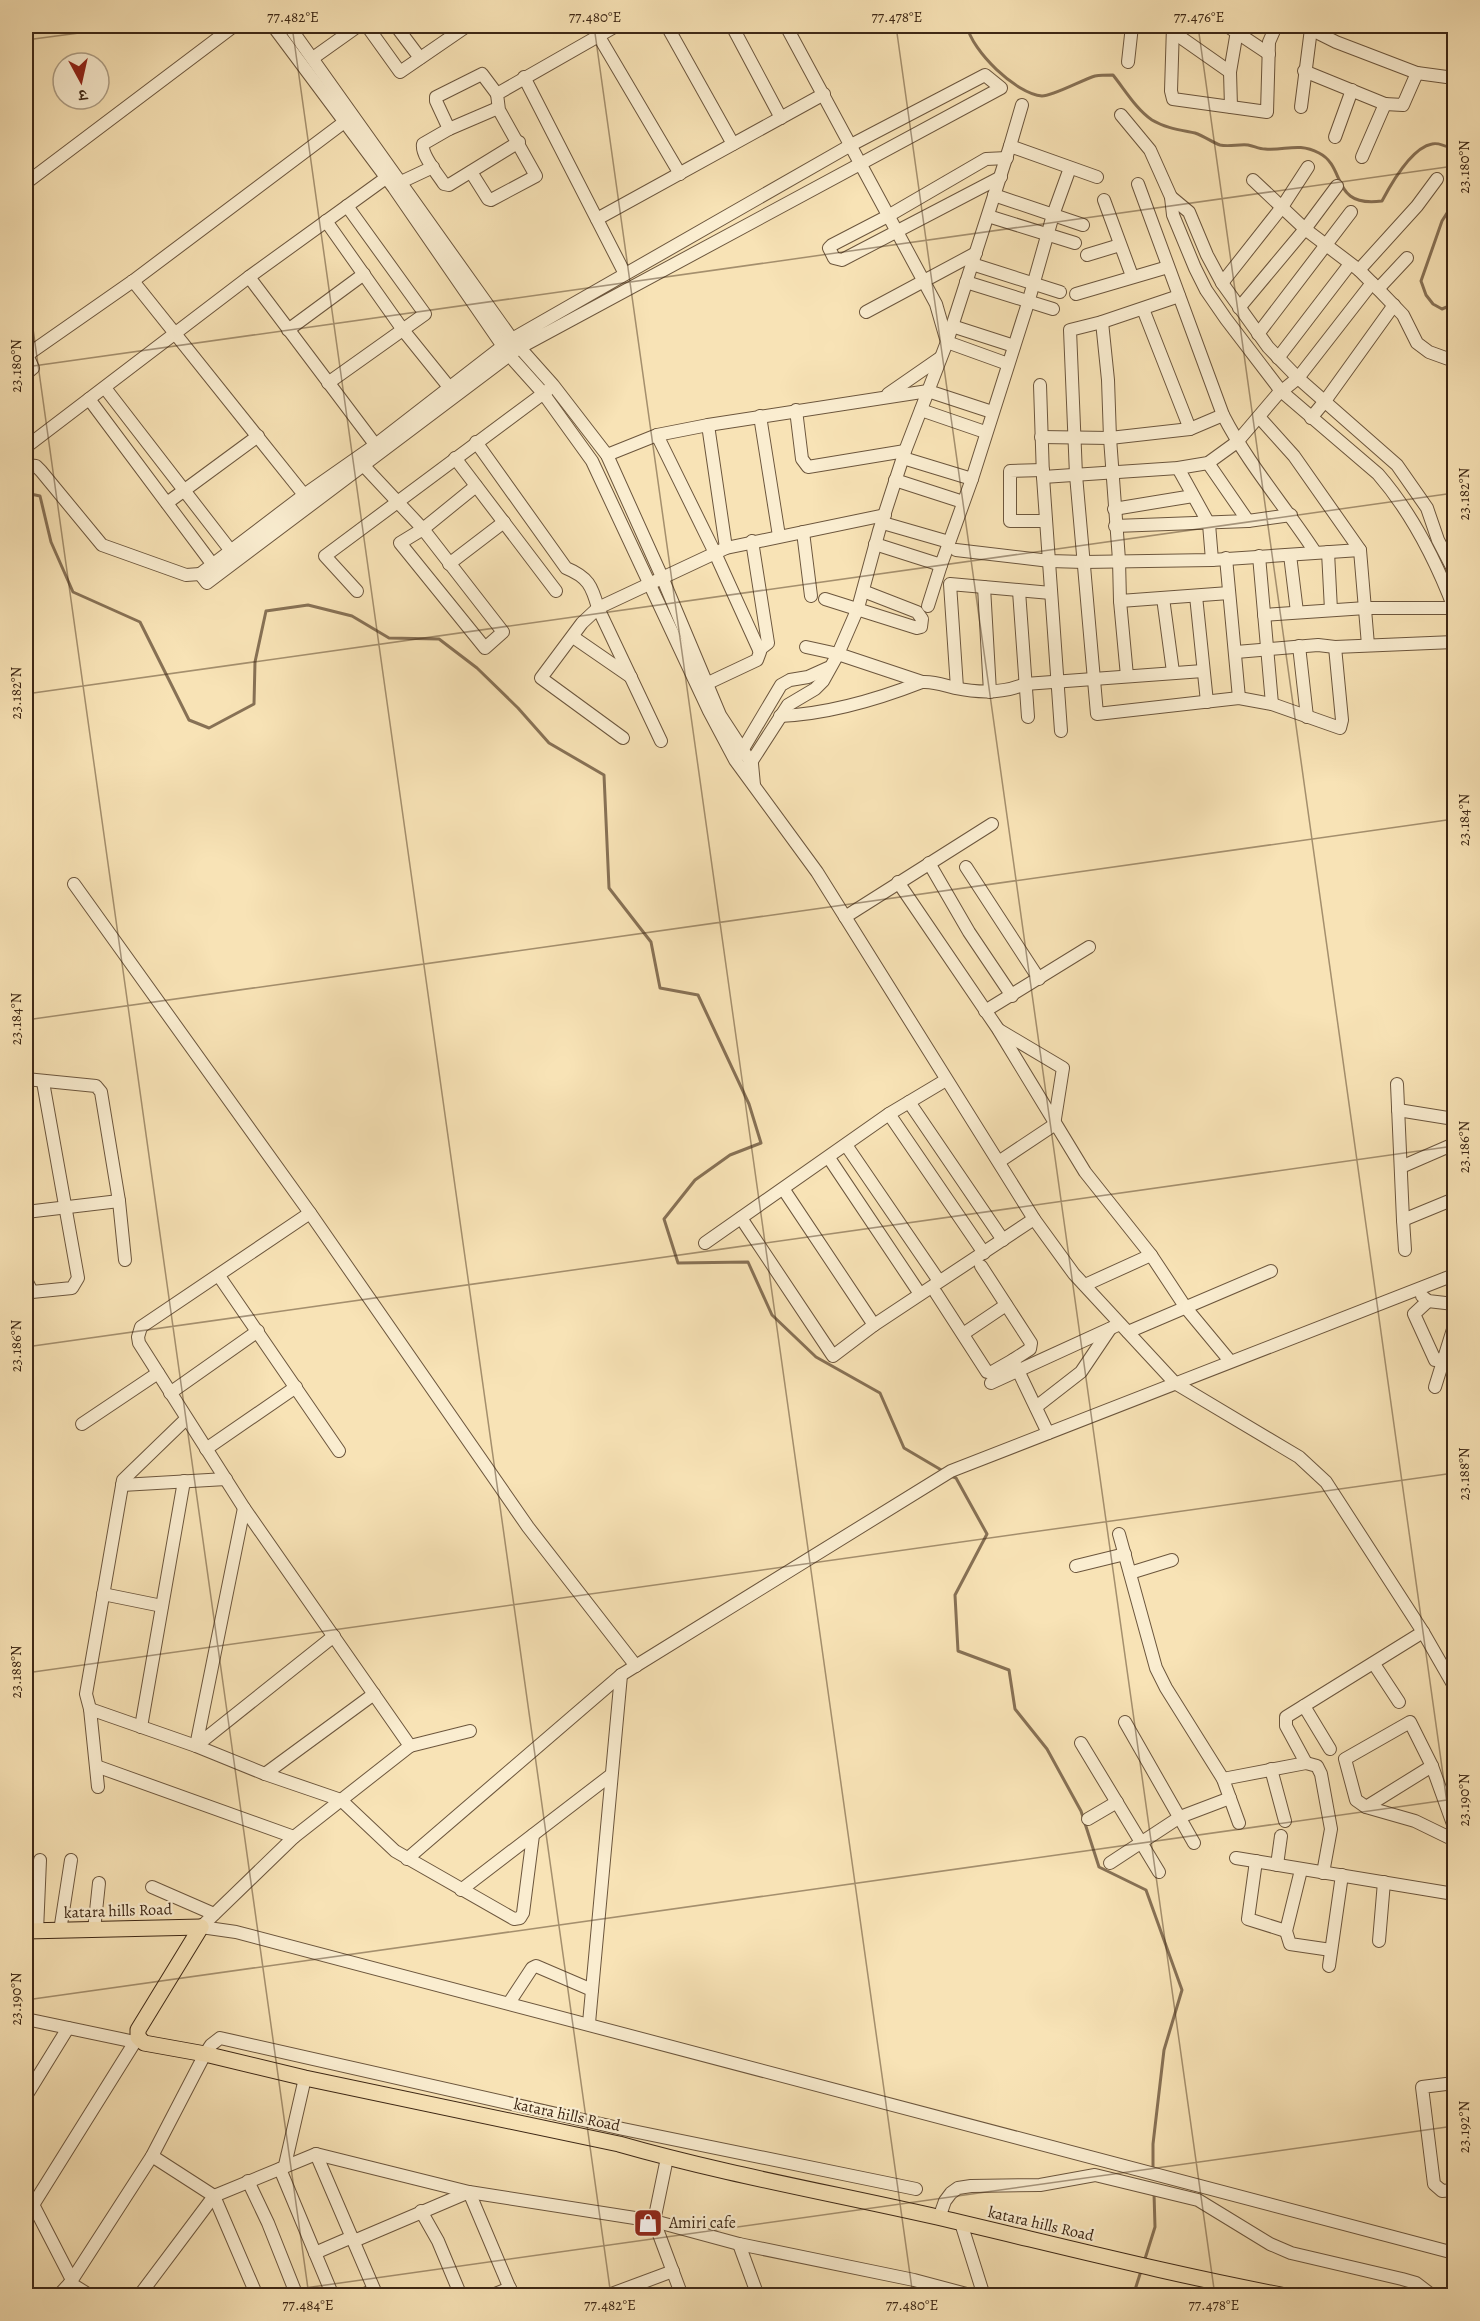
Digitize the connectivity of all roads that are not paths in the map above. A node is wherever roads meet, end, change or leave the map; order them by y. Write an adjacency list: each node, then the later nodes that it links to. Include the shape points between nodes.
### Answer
1 (234, 26): 57 (street)
2 (273, 26): 38 (street)
3 (289, 26): 20 (street)
4 (358, 26): 20 (street)
5 (367, 26): 21 (street, via 400,72)
6 (396, 26): 21 (street)
7 (467, 26): 17 (street)
8 (616, 26): 18 (street)
9 (667, 26): 42 (street)
10 (732, 26): 37 (street)
11 (786, 26): 30 (street)
12 (1132, 26): 22 (street)
13 (1276, 26): 19 (street)
14 (1307, 27): 23 (street); 25 (street)
15 (1232, 28): 19 (street); 24 (street)
16 (1173, 29): 24 (street); 33 (street, via 1173,99)
17 (453, 30): 21 (street)
18 (598, 35): 26 (street); 51 (street)
19 (1269, 54): 33 (street, via 1267,112)
20 (313, 58): 38 (street)
21 (420, 58)
22 (1128, 62)
23 (1304, 71): 28 (street); 34 (street)
24 (1230, 72): 33 (street)
25 (1417, 73): 27 (street); 31 (street, via 1403,105)
26 (524, 77): 29 (street); 69 (street)
27 (1455, 78)
28 (1352, 90): 31 (street); 40 (street)
29 (496, 94): 35 (street); 39 (street, via 482,74 436,97)
30 (824, 94): 37 (street); 43 (street)
31 (1385, 104): 45 (street)
32 (1022, 105): 44 (street)
33 (1231, 107)
34 (1301, 107)
35 (498, 108): 39 (street); 41 (street)
36 (1121, 115): 61 (street, via 1150,150)
37 (781, 118): 42 (street)
38 (349, 119): 54 (street); 87 (street)
39 (449, 129): 47 (street, via 421,146)
40 (1335, 137)
41 (519, 142): 50 (street); 50 (street, via 536,176 489,200)
42 (733, 144): 51 (street)
43 (851, 145): 46 (street); 46 (street, via 985,75 1001,88); 84 (street)
44 (1008, 152): 49 (street); 52 (street); 67 (street, via 986,159)
45 (1362, 157)
46 (859, 163): 67 (street); 110 (street)
47 (433, 167): 50 (street, via 446,185); 54 (street)
48 (1308, 167): 64 (street)
49 (1070, 168): 53 (street); 66 (street)
50 (471, 172)
51 (680, 174): 69 (street)
52 (1000, 177): 60 (street); 73 (street)
53 (1097, 177)
54 (393, 178): 63 (street); 110 (street)
55 (1437, 179): 82 (street, via 1417,206)
56 (1253, 180): 64 (street)
57 (26, 183)
58 (1138, 184): 81 (street)
59 (1337, 186): 72 (street)
60 (994, 195): 66 (street); 68 (street)
61 (1171, 197): 91 (street, via 1189,212); 124 (street, via 1173,215 1206,290)
62 (1104, 200): 76 (street)
63 (347, 206): 70 (street); 105 (street, via 425,314)
64 (1282, 207): 72 (street); 91 (street)
65 (1351, 212): 77 (street)
66 (1053, 215): 71 (street); 74 (street)
67 (888, 216): 73 (street); 73 (street, via 832,245 830,253 842,260)
68 (988, 216): 74 (street); 79 (street)
69 (597, 219): 84 (street)
70 (326, 221): 83 (street); 86 (street)
71 (1083, 225)
72 (1305, 229): 77 (street); 98 (street)
73 (897, 232): 88 (street)
74 (1048, 235): 75 (street); 90 (street)
75 (1075, 243)
76 (1120, 244): 78 (street); 85 (street)
77 (1327, 246): 82 (street); 107 (street)
78 (1087, 255)
79 (974, 258): 88 (street); 89 (street); 90 (street)
80 (1407, 258): 92 (street)
81 (1168, 267): 85 (street); 95 (street)
82 (1354, 267): 92 (street); 113 (street)
83 (364, 274): 104 (street); 105 (street)
84 (626, 274): 110 (street)
85 (1132, 276): 94 (street)
86 (249, 277): 104 (street); 106 (street)
87 (133, 281): 106 (street); 111 (street)
88 (923, 281): 101 (street); 108 (street, via 936,304)
89 (966, 282): 96 (street); 103 (street)
90 (1033, 282): 93 (street); 96 (street)
91 (1222, 283): 98 (street)
92 (1375, 286): 97 (street); 117 (street)
93 (1060, 292)
94 (1076, 294)
95 (1179, 296): 100 (street); 131 (street)
96 (1028, 303): 99 (street); 109 (street)
97 (1394, 305): 114 (street, via 1417,342 1429,352); 127 (street)
98 (1239, 308): 107 (street)
99 (1053, 309)
100 (1143, 309): 102 (street); 136 (street)
101 (866, 312)
102 (1102, 322): 141 (street, via 1070,330); 142 (street)
103 (952, 326): 108 (street); 109 (street)
104 (288, 330): 118 (street)
105 (403, 330): 118 (street); 122 (street)
106 (174, 333): 120 (street); 139 (street)
107 (1258, 334): 113 (street)
108 (947, 342): 112 (street); 115 (street)
109 (1014, 346): 115 (street)
110 (511, 347): 121 (street); 122 (street)
111 (26, 354): 116 (street, via 33,368)
112 (941, 358): 123 (street); 125 (street)
113 (1278, 358): 117 (street)
114 (1455, 361)
115 (1008, 364): 130 (street)
116 (26, 374)
117 (1298, 378): 124 (street); 127 (street)
118 (327, 383): 146 (street)
119 (1040, 385): 140 (street)
120 (105, 388): 126 (street); 160 (street)
121 (548, 389): 143 (street); 148 (street); 197 (street, via 592,461)
122 (452, 392): 146 (street)
123 (928, 392): 125 (street); 129 (street); 130 (street)
124 (1276, 396): 133 (street); 134 (street)
125 (884, 397): 128 (street)
126 (90, 399): 145 (street); 165 (street)
127 (1325, 401): 134 (street); 194 (street, via 1397,465 1427,508)
128 (796, 410): 132 (street); 147 (street, via 802,459 808,467)
129 (921, 410): 137 (street); 147 (street)
130 (992, 412): 137 (street)
131 (1223, 415): 136 (street); 144 (street)
132 (760, 416): 135 (street); 176 (street)
133 (1260, 417): 144 (street); 181 (street)
134 (1311, 418): 214 (street, via 1390,488 1412,522)
135 (708, 425): 138 (street); 180 (street)
136 (1190, 429): 142 (street)
137 (985, 432): 157 (street)
138 (657, 435): 148 (street); 180 (street)
139 (258, 436): 160 (street); 162 (street)
140 (1041, 437): 141 (street); 155 (street)
141 (1075, 438): 142 (street); 156 (street)
142 (1110, 438): 154 (street)
143 (476, 442): 149 (street); 211 (street, via 566,568 579,573 592,587)
144 (1237, 442): 150 (street); 167 (street)
145 (26, 447)
146 (377, 449): 152 (street); 162 (street)
147 (904, 454): 157 (street); 158 (street)
148 (607, 455): 196 (street)
149 (455, 458): 159 (street); 163 (street)
150 (1208, 463): 153 (street); 170 (street)
151 (26, 465): 195 (street, via 41,471 102,545 186,575)
152 (363, 465): 162 (street); 163 (street)
153 (1178, 468): 154 (street); 161 (street)
154 (1112, 473): 156 (street); 166 (street)
155 (1043, 474): 156 (street); 169 (street); 169 (street, via 1010,471 1010,522)
156 (1076, 475): 190 (street)
157 (972, 479): 164 (street)
158 (895, 480): 164 (street); 168 (street)
159 (476, 486): 171 (street); 174 (street)
160 (184, 490): 165 (street); 182 (street)
161 (1193, 496): 166 (street); 172 (street)
162 (308, 499): 182 (street); 195 (street, via 207,583)
163 (397, 501): 174 (street); 199 (street, via 325,556)
164 (963, 502): 179 (street)
165 (167, 503): 193 (street)
166 (1114, 509): 173 (street)
167 (1291, 515): 170 (street); 183 (street)
168 (884, 519): 175 (street); 178 (street); 179 (street)
169 (1046, 521): 189 (street)
170 (1248, 521): 172 (street)
171 (504, 522): 191 (street); 200 (street)
172 (1209, 524): 173 (street); 188 (street)
173 (1115, 526): 187 (street)
174 (423, 529): 191 (street); 191 (street, via 400,543 486,648 503,632)
175 (803, 532): 176 (street); 205 (street)
176 (779, 536): 177 (street)
177 (752, 541): 180 (street); 224 (street, via 768,643)
178 (875, 544): 192 (street); 201 (street)
179 (953, 546): 189 (street); 192 (street)
180 (721, 550): 196 (street); 224 (street)
181 (1360, 550): 183 (street); 213 (street)
182 (231, 551): 193 (street)
183 (1321, 552): 184 (street); 215 (street)
184 (1290, 555): 185 (street); 216 (street)
185 (1259, 556): 186 (street); 217 (street)
186 (1226, 558): 188 (street); 204 (street)
187 (1119, 560): 188 (street); 190 (street); 209 (street)
188 (1212, 560)
189 (1050, 561): 190 (street); 203 (street)
190 (1084, 562): 233 (street)
191 (449, 564)
192 (941, 564): 210 (street)
193 (213, 565): 195 (street)
194 (1453, 568)
195 (200, 574)
196 (662, 577): 197 (street); 236 (street)
197 (649, 583): 211 (street); 250 (street, via 709,711)
198 (984, 587): 202 (street); 238 (street, via 950,584); 240 (street)
199 (357, 591)
200 (556, 591)
201 (863, 591): 212 (street); 212 (street, via 917,612 922,619 921,627)
202 (1019, 591): 203 (street); 237 (street)
203 (1051, 593): 235 (street)
204 (1229, 593): 206 (street); 226 (street)
205 (811, 596)
206 (1196, 596): 207 (street); 229 (street)
207 (1163, 598): 209 (street); 230 (street)
208 (825, 599): 212 (street)
209 (1120, 601): 231 (street)
210 (928, 606)
211 (598, 608): 218 (street); 232 (street)
212 (858, 608): 227 (street)
213 (1366, 608): 214 (street); 215 (street); 220 (street)
214 (1455, 608)
215 (1331, 610): 216 (street)
216 (1297, 612): 217 (street)
217 (1264, 615): 225 (street)
218 (573, 637): 232 (street); 248 (street, via 541,678)
219 (1455, 642): 220 (street)
220 (1368, 645): 223 (street)
221 (806, 646): 227 (street)
222 (1299, 646): 223 (street); 225 (street); 246 (street)
223 (1335, 647): 246 (street, via 1340,728)
224 (759, 650): 236 (street, via 757,660)
225 (1267, 650): 226 (street); 243 (street)
226 (1236, 652): 241 (street)
227 (838, 654): 228 (street); 234 (street)
228 (828, 668): 239 (street, via 785,682); 244 (street, via 819,686 792,701)
229 (1203, 671): 230 (street); 242 (street)
230 (1173, 672): 231 (street)
231 (1126, 676): 233 (street)
232 (632, 678): 249 (street)
233 (1093, 679): 235 (street); 242 (street, via 1097,714)
234 (922, 682): 238 (street); 244 (street, via 860,704)
235 (1057, 682): 237 (street); 247 (street)
236 (706, 684): 250 (street)
237 (1025, 684): 240 (street, via 1010,691); 245 (street)
238 (957, 688): 240 (street)
239 (778, 689): 244 (street); 250 (street)
240 (990, 692)
241 (1239, 698): 242 (street); 243 (street)
242 (1207, 702)
243 (1272, 704): 246 (street)
244 (780, 716): 251 (street)
245 (1028, 717)
246 (1307, 717)
247 (1061, 731)
248 (622, 738)
249 (662, 741)
250 (739, 755): 251 (street)
251 (747, 768): 257 (street, via 754,785)
252 (992, 824): 253 (street)
253 (929, 863): 255 (street); 260 (street)
254 (966, 867): 259 (street)
255 (898, 882): 257 (street); 261 (street)
256 (74, 884): 285 (street)
257 (845, 917): 264 (street)
258 (1089, 947): 259 (street)
259 (1039, 979): 260 (street)
260 (1012, 996): 261 (street)
261 (986, 1011): 262 (street)
262 (998, 1029): 271 (street); 271 (street, via 1063,1068)
263 (26, 1079): 265 (street)
264 (946, 1080): 267 (street); 275 (street)
265 (43, 1082): 281 (street, via 96,1086 100,1092); 282 (street)
266 (1397, 1084): 268 (street)
267 (909, 1102): 269 (street); 277 (street)
268 (1398, 1110): 270 (street); 276 (street)
269 (889, 1114): 273 (street); 278 (street)
270 (1455, 1119)
271 (1054, 1125): 275 (street); 293 (street, via 1085,1172)
272 (1455, 1144): 276 (street)
273 (846, 1145): 274 (street); 283 (street)
274 (829, 1158): 279 (street); 289 (street)
275 (1000, 1161): 287 (street)
276 (1401, 1167): 288 (street)
277 (956, 1170): 278 (street); 290 (street)
278 (936, 1184): 294 (street)
279 (784, 1190): 286 (street); 309 (street)
280 (1455, 1199): 288 (street)
281 (118, 1201): 282 (street); 295 (street)
282 (66, 1206): 284 (street); 299 (street, via 78,1278 72,1288)
283 (891, 1211): 289 (street); 301 (street)
284 (26, 1212)
285 (310, 1213): 298 (street); 343 (street, via 528,1527)
286 (741, 1218): 291 (street); 309 (street, via 833,1356)
287 (1034, 1219): 290 (street); 300 (street)
288 (1403, 1220): 292 (street)
289 (874, 1225): 303 (street)
290 (1003, 1240): 294 (street)
291 (705, 1243)
292 (1405, 1250)
293 (1151, 1255): 300 (street); 307 (street)
294 (982, 1259): 301 (street); 306 (street)
295 (125, 1260)
296 (1271, 1272): 307 (street)
297 (1455, 1275): 302 (street)
298 (219, 1276): 312 (street); 317 (street, via 141,1327 139,1343)
299 (27, 1285)
300 (1085, 1285): 311 (street)
301 (938, 1287): 303 (street); 313 (street)
302 (1414, 1290): 304 (street); 308 (street); 315 (street)
303 (920, 1294): 309 (street)
304 (1428, 1301): 305 (street); 308 (street)
305 (1455, 1304)
306 (1006, 1305): 313 (street); 316 (street, via 1032,1346)
307 (1186, 1308): 311 (street); 315 (street)
308 (1414, 1314): 314 (street, via 1435,1360)
309 (874, 1325)
310 (1455, 1326): 314 (street)
311 (1119, 1328): 316 (street); 319 (street); 323 (street, via 1081,1372)
312 (258, 1331): 320 (street); 322 (street)
313 (963, 1334): 316 (street, via 987,1372)
314 (1445, 1359): 321 (street)
315 (1230, 1361): 319 (street)
316 (1016, 1365): 318 (street); 323 (street)
317 (158, 1373): 322 (street); 325 (street)
318 (991, 1383)
319 (1175, 1383): 326 (street); 340 (street, via 1299,1457 1326,1482)
320 (296, 1387): 327 (street); 328 (street)
321 (1435, 1387)
322 (170, 1393): 324 (street)
323 (1036, 1407): 326 (street)
324 (186, 1419): 327 (street); 331 (street)
325 (82, 1424)
326 (1048, 1433): 343 (street, via 947,1474)
327 (206, 1449): 329 (street)
328 (339, 1450)
329 (226, 1479): 330 (street); 332 (street)
330 (184, 1481): 331 (street); 339 (street)
331 (122, 1485): 338 (street)
332 (244, 1508): 341 (street); 354 (street)
333 (1119, 1534): 334 (street)
334 (1125, 1554): 336 (street); 337 (street)
335 (1172, 1560): 337 (street)
336 (1076, 1566)
337 (1130, 1572): 363 (street, via 1160,1676)
338 (103, 1594): 339 (street); 349 (street, via 86,1694)
339 (162, 1606): 351 (street)
340 (1423, 1632): 342 (street); 345 (street)
341 (334, 1636): 346 (street); 354 (street)
342 (1374, 1664): 347 (street); 348 (street)
343 (636, 1666): 344 (street)
344 (621, 1675): 362 (street); 380 (street)
345 (1455, 1686)
346 (374, 1694): 355 (street); 361 (street)
347 (1399, 1702)
348 (1304, 1706): 356 (street); 357 (street, via 1286,1717 1286,1726)
349 (90, 1709): 351 (street); 358 (street)
350 (1125, 1722): 369 (street)
351 (141, 1727): 354 (street)
352 (470, 1731): 355 (street)
353 (1080, 1743): 367 (street)
354 (196, 1746): 361 (street)
355 (410, 1746): 366 (street)
356 (1330, 1749)
357 (1306, 1763): 360 (street); 389 (street, via 1317,1766 1322,1774 1331,1829)
358 (96, 1766): 364 (street); 376 (street)
359 (1432, 1766): 368 (street); 368 (street, via 1410,1722 1345,1759 1356,1800); 373 (street)
360 (1271, 1769): 363 (street); 371 (street)
361 (265, 1774): 366 (street)
362 (611, 1775): 374 (street); 405 (street)
363 (1223, 1779): 365 (street)
364 (98, 1787)
365 (1230, 1798): 369 (street); 372 (street)
366 (341, 1800): 376 (street); 380 (street)
367 (1117, 1802): 370 (street); 378 (street)
368 (1366, 1807): 377 (street, via 1415,1821)
369 (1180, 1817): 378 (street); 379 (street)
370 (1088, 1819)
371 (1285, 1821)
372 (1239, 1823)
373 (1455, 1827)
374 (532, 1835): 394 (street); 394 (street, via 520,1918 514,1919)
375 (1281, 1836): 386 (street)
376 (294, 1837): 396 (street)
377 (1455, 1840)
378 (1140, 1842): 385 (street); 388 (street)
379 (1194, 1844)
380 (407, 1858): 394 (street)
381 (1236, 1858): 384 (street)
382 (40, 1860): 398 (street)
383 (71, 1860): 399 (street)
384 (1256, 1861): 386 (street); 400 (street, via 1248,1919)
385 (1110, 1863)
386 (1277, 1865): 387 (street)
387 (1301, 1870): 389 (street); 400 (street)
388 (1159, 1872)
389 (1323, 1873): 390 (street)
390 (1342, 1875): 391 (street); 403 (street)
391 (1384, 1882): 395 (street); 402 (street)
392 (99, 1883): 397 (street)
393 (152, 1887): 396 (street)
394 (460, 1890)
395 (1455, 1894)
396 (213, 1914): 401 (street)
397 (94, 1930): 399 (main road, katara hills Road); 401 (main road, katara hills Road)
398 (31, 1931): 399 (main road, katara hills Road)
399 (60, 1931)
400 (1286, 1931): 403 (street, via 1290,1944)
401 (194, 1937): 406 (street, via 236,1932); 410 (main road, via 138,2030)
402 (1379, 1941)
403 (1331, 1950): 404 (street)
404 (1329, 1966)
405 (592, 1990): 406 (street, via 536,1966); 408 (street)
406 (508, 2003): 408 (street)
407 (26, 2019): 409 (street)
408 (589, 2023): 435 (street)
409 (68, 2028): 410 (street); 412 (street)
410 (137, 2040): 411 (main road, katara hills Road); 427 (street)
411 (205, 2054): 413 (main road, katara hills Road); 416 (street, via 220,2038); 418 (street)
412 (32, 2076): 415 (street)
413 (305, 2078): 416 (main road, katara hills Road); 420 (street)
414 (1455, 2083): 423 (street, via 1422,2086 1434,2184 1442,2191)
415 (26, 2096)
416 (621, 2136): 419 (main road, katara hills Road); 422 (street)
417 (316, 2154): 420 (street); 425 (street); 432 (street)
418 (152, 2156): 426 (street); 438 (street)
419 (667, 2158): 429 (main road, katara hills Road); 430 (street)
420 (283, 2167): 421 (street); 434 (street)
421 (248, 2181): 426 (street); 445 (street)
422 (916, 2189)
423 (1455, 2190)
424 (26, 2191): 427 (street)
425 (469, 2192): 428 (street); 430 (street); 439 (street)
426 (214, 2196): 443 (street); 444 (street)
427 (33, 2205): 438 (street)
428 (422, 2211): 432 (street); 448 (street)
429 (939, 2218): 431 (main road, katara hills Road); 457 (street, via 945,2201 958,2188 1040,2185 1095,2175 1198,2200 1291,2253 1416,2283)
430 (654, 2222): 433 (street); 436 (street)
431 (961, 2223): 455 (street); 456 (main road, katara hills Road, via 1194,2278)
432 (353, 2239): 434 (street); 440 (street)
433 (739, 2244): 437 (street); 452 (street)
434 (315, 2253): 446 (street)
435 (1455, 2253)
436 (673, 2271): 450 (street); 451 (street)
437 (914, 2280): 453 (street); 454 (street)
438 (71, 2282): 441 (street); 442 (street)
439 (512, 2292): 449 (street)
440 (376, 2293): 447 (street)
441 (58, 2295)
442 (91, 2295)
443 (139, 2295)
444 (257, 2295)
445 (297, 2295)
446 (333, 2295)
447 (360, 2295)
448 (461, 2295)
449 (490, 2295)
450 (606, 2295)
451 (682, 2295)
452 (758, 2295)
453 (919, 2295)
454 (974, 2295)
455 (984, 2295)
456 (1286, 2295)
457 (1433, 2295)
458 (1449, 2295): 459 (main road)
459 (1455, 2295)

